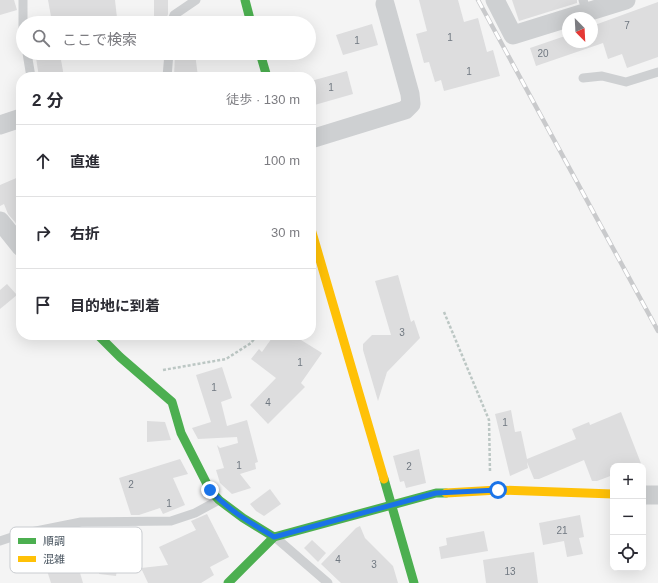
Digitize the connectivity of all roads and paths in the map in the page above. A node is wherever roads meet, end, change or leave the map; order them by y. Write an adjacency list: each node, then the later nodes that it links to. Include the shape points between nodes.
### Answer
1 (22, 0): 8 (lane)
2 (196, 0): 9 (lane)
3 (245, 0): 10 (street)
4 (495, 0): 7 (street, via 513,35)
5 (626, 0): 7 (street)
6 (385, 2): 21 (street, via 411,104 405,110)
7 (585, 6)
8 (23, 16)
9 (174, 16)
10 (249, 16)
11 (28, 60): 14 (lane)
12 (168, 60): 15 (lane)
13 (262, 60): 16 (street)
14 (30, 72)
15 (167, 72)
16 (266, 72)
17 (658, 72): 18 (lane, via 626,82 602,76)
18 (583, 78)
19 (16, 120): 20 (street)
20 (0, 125)
21 (316, 137)
22 (0, 221): 23 (street)
23 (16, 241)
24 (316, 246): 34 (street)
25 (444, 312): 29 (path, via 489,420)
26 (103, 340): 28 (street)
27 (253, 340): 28 (path, via 226,359 167,368)
28 (146, 379): 33 (street, via 172,402 181,433 197,467)
29 (491, 491): 30 (street); 34 (street, via 436,493)
30 (610, 494)
31 (646, 495): 32 (street)
32 (658, 495)
33 (219, 500): 35 (lane, via 195,513 171,521 81,522); 36 (street)
34 (392, 504): 36 (street); 41 (street)
35 (56, 527)
36 (274, 537): 39 (street); 40 (lane)
37 (10, 538): 38 (lane)
38 (0, 541)
39 (228, 583)
40 (328, 583)
41 (414, 583)

